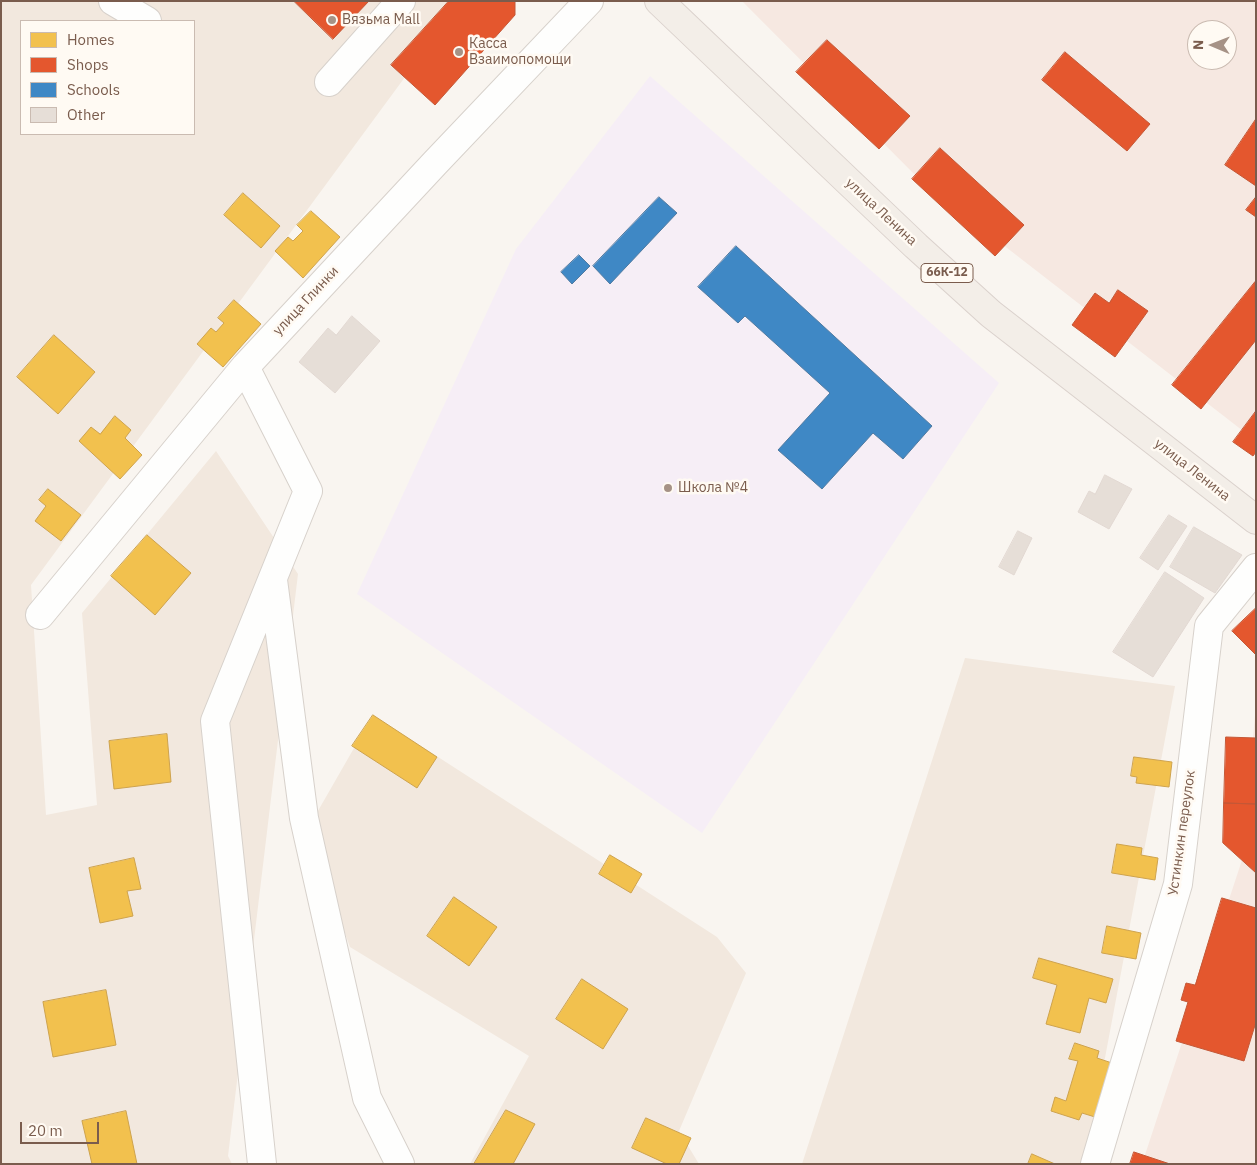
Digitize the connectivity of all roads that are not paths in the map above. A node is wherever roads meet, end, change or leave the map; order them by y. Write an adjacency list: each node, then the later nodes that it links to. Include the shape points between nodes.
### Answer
1 (113, 1): 5 (street)
2 (400, 1): 6 (street)
3 (589, 1): 7 (street, улица Глинки)
4 (658, 1): 8 (main road, улица Ленина / 66К-12, via 991,314)
5 (145, 20)
6 (329, 82)
7 (245, 367): 10 (street, via 308,491); 11 (street, улица Глинки)
8 (1256, 520)
9 (1256, 568): 14 (street, Устинкин переулок, via 1209,626 1178,884)
10 (273, 578): 12 (street, via 215,721); 13 (street, via 304,818 367,1098)
11 (40, 615)
12 (262, 1164)
13 (400, 1164)
14 (1095, 1164)

